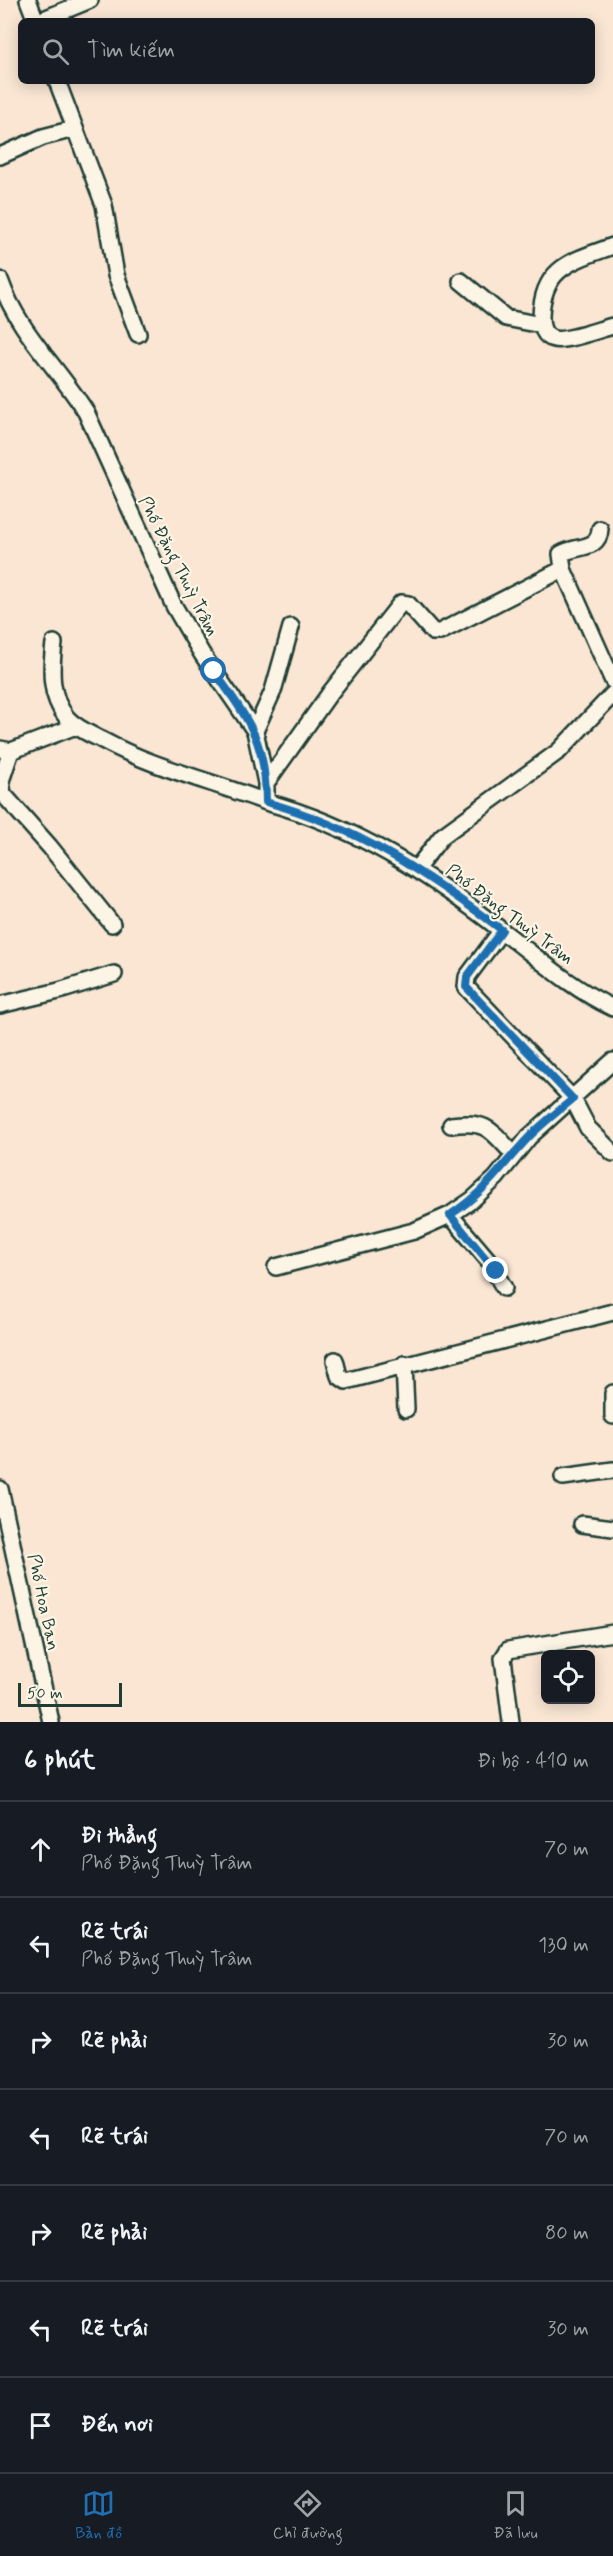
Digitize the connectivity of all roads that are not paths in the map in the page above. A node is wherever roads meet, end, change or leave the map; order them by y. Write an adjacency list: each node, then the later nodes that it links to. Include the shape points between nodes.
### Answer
1 (28, 0): 3 (street)
2 (90, 0): 4 (street)
3 (36, 18)
4 (45, 18)
5 (58, 84): 6 (street)
6 (74, 129): 7 (street, via 43,137); 13 (street, via 104,205 116,275)
7 (0, 156)
8 (613, 246): 11 (street, via 553,274 543,293)
9 (0, 280): 21 (street, Phố Đặng Thuỳ Trâm, via 27,335 86,412 174,606)
10 (461, 281): 11 (street, via 506,318)
11 (541, 325): 12 (street, via 548,336 557,340)
12 (613, 326)
13 (138, 334)
14 (600, 529): 15 (street, via 596,543 562,553)
15 (563, 569): 18 (street); 23 (street, via 440,632 433,632 408,604 399,604)
16 (291, 627): 21 (street, via 273,692)
17 (54, 643): 20 (street, via 54,691 67,718)
18 (613, 681)
19 (613, 694): 25 (street, via 559,751 442,836)
20 (76, 726): 22 (street); 24 (street, via 157,766)
21 (255, 730): 23 (street, Phố Đặng Thuỳ Trâm)
22 (5, 750): 26 (street, via 3,794)
23 (266, 783): 24 (street, Phố Đặng Thuỳ Trâm)
24 (266, 802): 25 (street, Phố Đặng Thuỳ Trâm, via 348,831)
25 (417, 868): 27 (street, Phố Đặng Thuỳ Trâm)
26 (112, 924)
27 (502, 930): 30 (street, Phố Đặng Thuỳ Trâm, via 573,985); 32 (street, via 467,977 466,987)
28 (114, 974): 29 (street)
29 (0, 1005)
30 (613, 1008)
31 (613, 1061): 32 (street)
32 (573, 1099): 34 (street, via 588,1128); 35 (street)
33 (452, 1125): 35 (street, via 485,1125)
34 (613, 1153)
35 (514, 1155): 36 (street, via 472,1200)
36 (450, 1215): 37 (street, via 414,1231); 38 (street, via 489,1261)
37 (276, 1267)
38 (504, 1288)
39 (613, 1312): 41 (street)
40 (335, 1360): 41 (street, via 339,1376 345,1381)
41 (404, 1364): 43 (street)
42 (613, 1393): 44 (street)
43 (406, 1409)
44 (613, 1416)
45 (613, 1470): 46 (street)
46 (563, 1478)
47 (0, 1490): 51 (street, Phố Hoa Ban)
48 (582, 1524): 49 (street)
49 (613, 1528)
50 (613, 1634): 52 (street, via 508,1650 502,1658)
51 (51, 1722)
52 (510, 1722)

